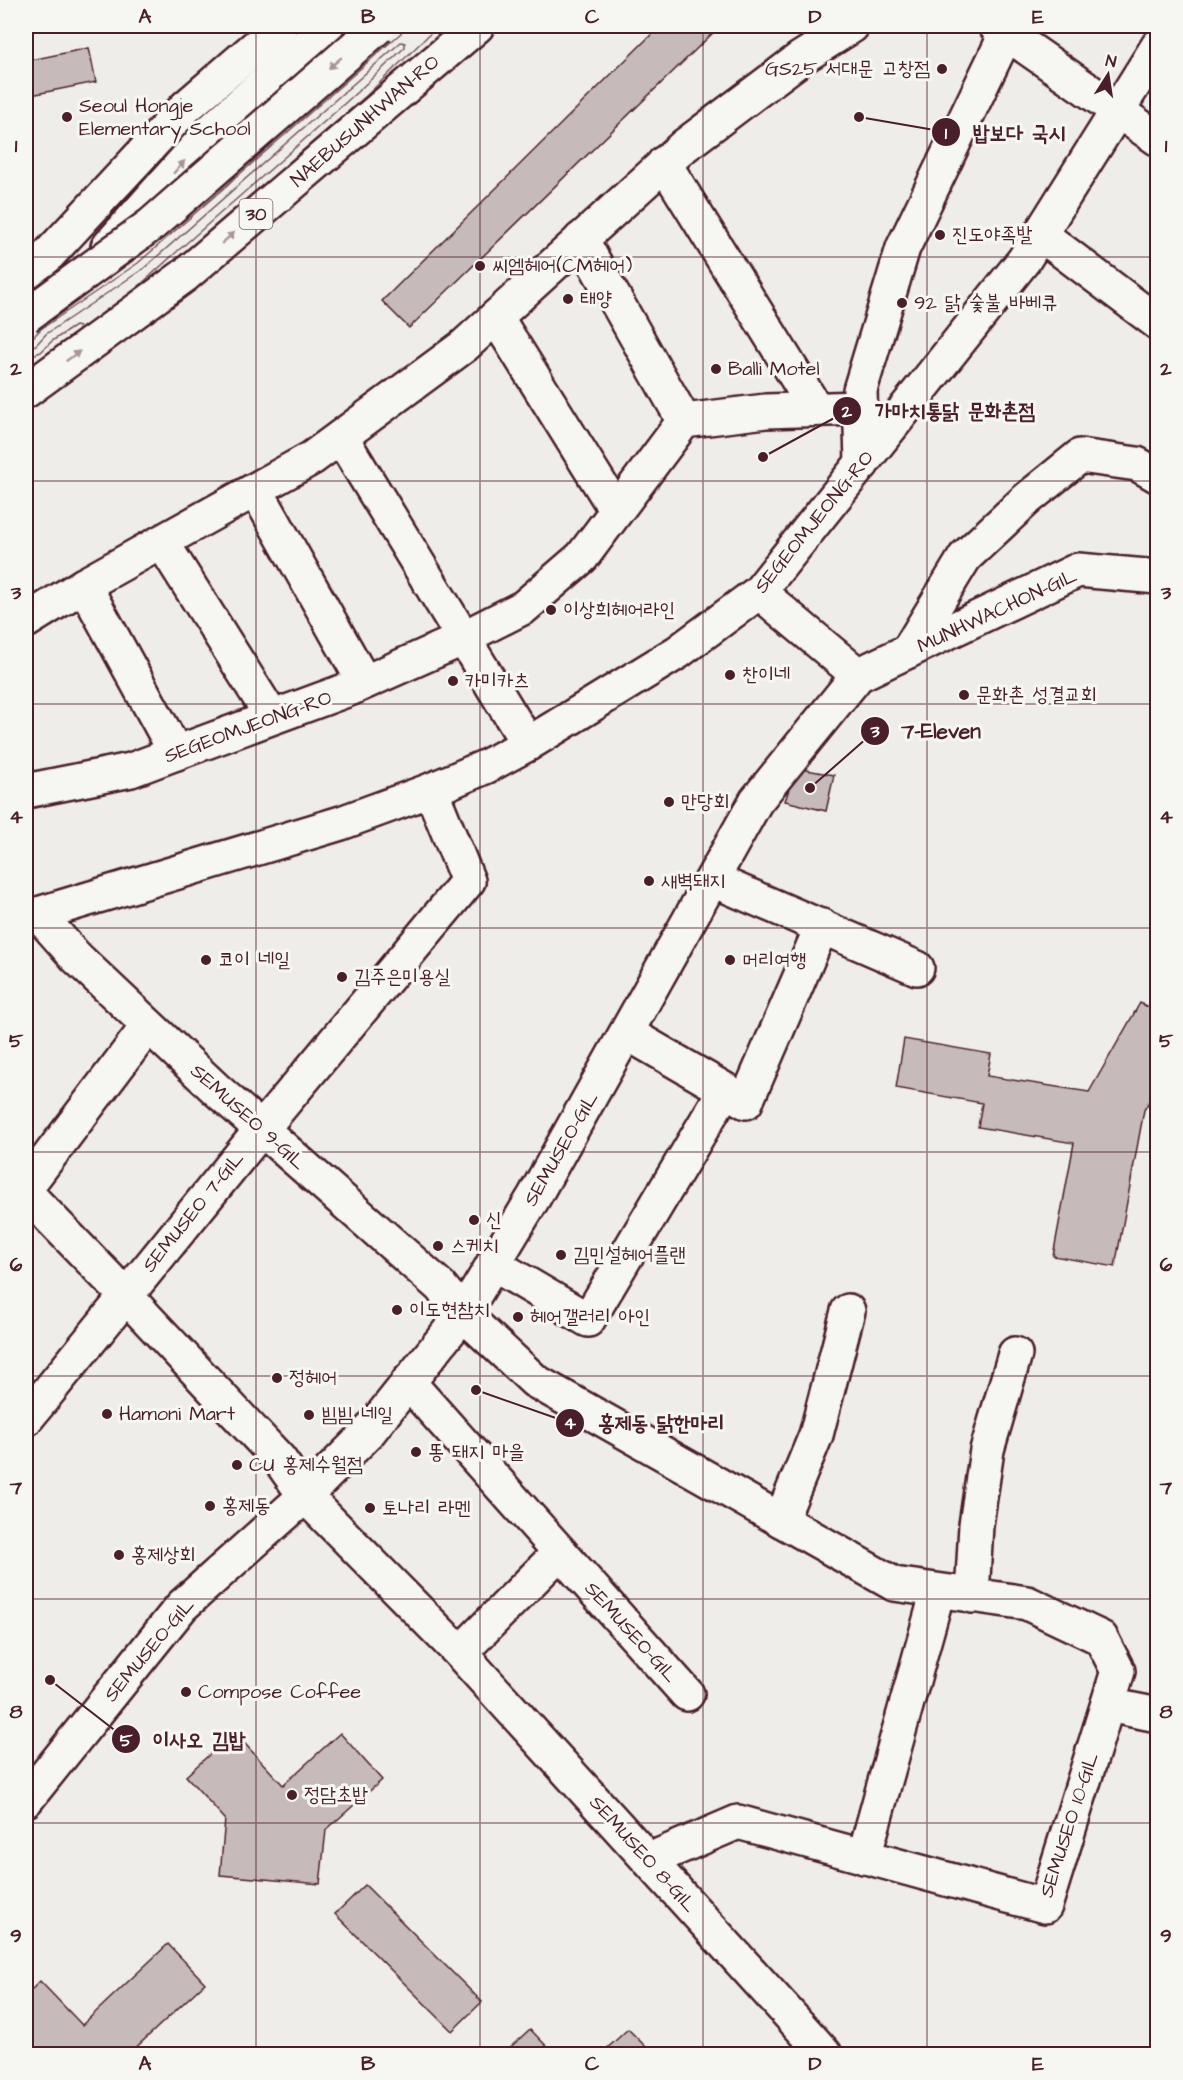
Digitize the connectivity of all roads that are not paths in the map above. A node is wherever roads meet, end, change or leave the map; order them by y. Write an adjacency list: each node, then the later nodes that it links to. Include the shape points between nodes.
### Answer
1 (257, 26): 14 (main road, via 163,109)
2 (280, 26): 15 (main road, via 186,107)
3 (327, 26): 19 (main road, one-way to 3, via 213,129)
4 (380, 26): 16 (main road, one-way to 16, bridge, via 152,224)
5 (477, 26): 20 (main road, NAEBUSUNHWAN-RO / 30, one-way to 5, via 184,276)
6 (852, 26): 11 (main road, via 801,58)
7 (1004, 28): 9 (main road); 21 (main road, via 903,248 860,390)
8 (1158, 46): 9 (main road, SEGEOMJEONG-RO)
9 (1117, 111): 10 (main road); 12 (main road, SEGEOMJEONG-RO)
10 (1158, 139)
11 (664, 164): 13 (main road); 22 (main road)
12 (1040, 234): 18 (main road); 25 (main road, SEGEOMJEONG-RO, via 1024,260)
13 (581, 239): 17 (main road); 23 (main road)
14 (26, 273)
15 (26, 279)
16 (26, 316)
17 (496, 317): 24 (main road, via 464,346); 28 (main road)
18 (1158, 323)
19 (26, 333)
20 (26, 391)
21 (860, 408): 22 (main road); 25 (main road)
22 (816, 409): 23 (main road)
23 (684, 421): 28 (main road, SEGEOMJEONG-RO)
24 (341, 437): 27 (main road); 34 (main road)
25 (862, 464): 32 (main road, SEGEOMJEONG-RO)
26 (1158, 476): 35 (main road, MUNHWACHON-GIL, via 1137,464 1080,456 965,557)
27 (256, 490): 29 (main road); 37 (main road)
28 (616, 510): 34 (main road, SEGEOMJEONG-RO, via 582,557 524,607)
29 (162, 542): 31 (main road); 38 (main road)
30 (1158, 577): 35 (main road, MUNHWACHON-GIL, via 1078,570)
31 (84, 585): 33 (main road); 40 (main road)
32 (759, 592): 36 (main road); 39 (main road, SEGEOMJEONG-RO, via 678,652)
33 (26, 621)
34 (463, 638): 37 (main road, SEGEOMJEONG-RO); 39 (main road)
35 (908, 651): 36 (main road, MUNHWACHON-GIL)
36 (858, 675): 43 (main road, SEMUSEO-GIL, via 756,801)
37 (364, 682): 38 (main road, SEGEOMJEONG-RO)
38 (272, 717): 40 (main road, SEGEOMJEONG-RO)
39 (528, 744): 41 (main road, SEGEOMJEONG-RO)
40 (176, 753): 42 (main road, SEGEOMJEONG-RO, via 131,770)
41 (431, 790): 44 (main road, SEGEOMJEONG-RO, via 341,823); 50 (main road, via 468,881)
42 (26, 791)
43 (712, 880): 45 (main road); 48 (main road, SEMUSEO-GIL)
44 (32, 915): 47 (main road, SEMUSEO 9-GIL)
45 (822, 926): 46 (main road); 49 (main road, via 746,1102)
46 (917, 968)
47 (148, 1026): 50 (main road, SEMUSEO 9-GIL); 51 (main road)
48 (627, 1033): 49 (main road); 52 (main road, SEMUSEO-GIL)
49 (725, 1090): 52 (main road, via 588,1320)
50 (261, 1130): 53 (main road, SEMUSEO 7-GIL); 55 (main road, SEMUSEO 9-GIL, via 440,1286)
51 (27, 1196): 53 (main road)
52 (493, 1264): 55 (main road, SEMUSEO-GIL)
53 (125, 1295): 58 (main road, SEMUSEO 7-GIL); 59 (main road, via 279,1459)
54 (848, 1311): 60 (main road, via 816,1435)
55 (463, 1314): 57 (main road, SEMUSEO-GIL); 60 (main road, SEMUSEO 10-GIL, via 535,1381)
56 (1015, 1354): 63 (main road, via 987,1450 976,1525)
57 (408, 1382): 59 (main road, SEMUSEO-GIL, via 368,1432); 61 (main road, SEMUSEO-GIL)
58 (26, 1419)
59 (305, 1496): 64 (main road, SEMUSEO 8-GIL); 68 (main road, SEMUSEO-GIL, via 182,1606)
60 (781, 1520): 62 (main road, SEMUSEO 10-GIL, via 894,1584)
61 (560, 1552): 64 (main road); 65 (main road, SEMUSEO-GIL)
62 (938, 1591): 63 (main road, SEMUSEO 10-GIL); 69 (main road)
63 (972, 1596): 66 (main road, SEMUSEO 10-GIL, via 1027,1603 1101,1638 1118,1671)
64 (460, 1653): 70 (main road, SEMUSEO 8-GIL)
65 (687, 1694)
66 (1108, 1705): 67 (main road); 69 (main road, SEMUSEO 10-GIL, via 1045,1906)
67 (1158, 1715)
68 (26, 1800)
69 (864, 1857): 70 (main road, SEMUSEO 10-GIL, via 738,1822)
70 (649, 1860): 71 (main road, SEMUSEO 8-GIL)
71 (825, 2055)

